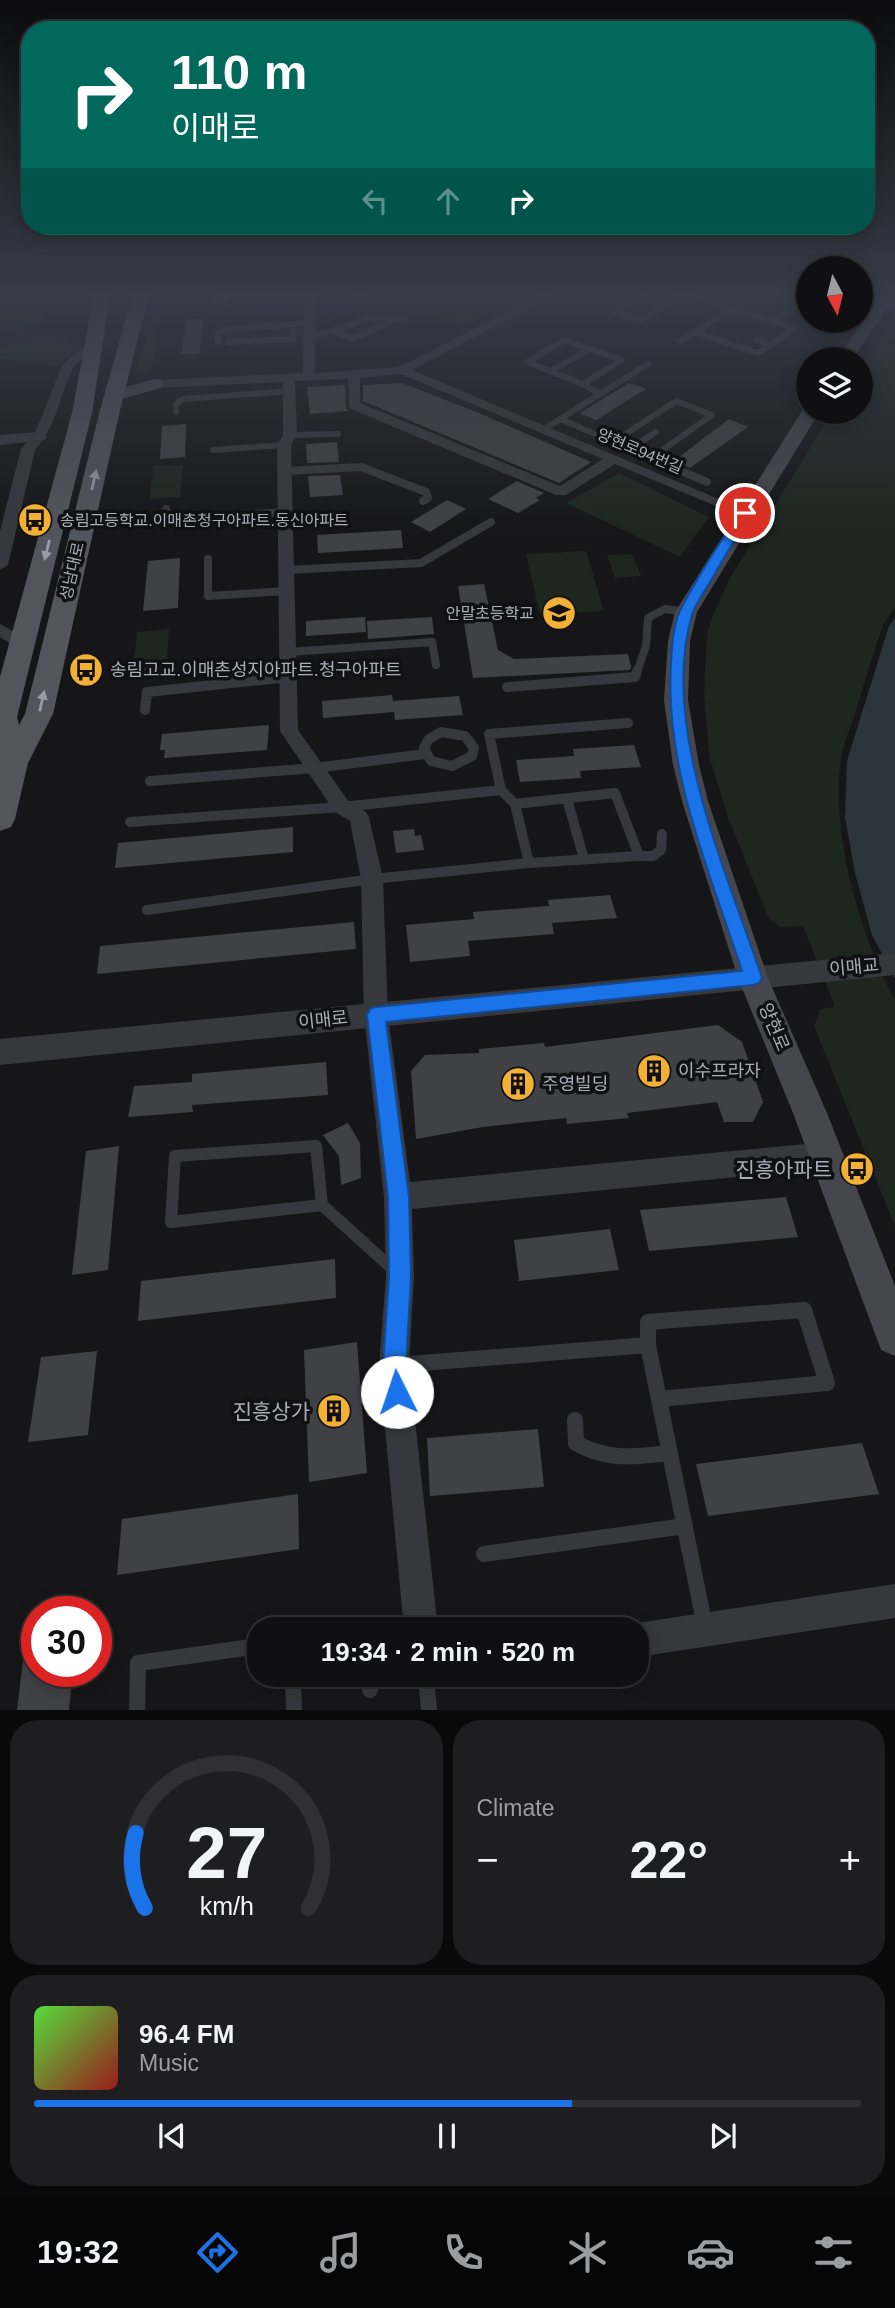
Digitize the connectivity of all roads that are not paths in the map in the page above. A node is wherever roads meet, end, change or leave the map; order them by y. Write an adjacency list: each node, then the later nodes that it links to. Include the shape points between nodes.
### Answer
1 (64, 374): 22 (street)
2 (89, 374): 44 (main road, 성남대로, one-way to 44)
3 (120, 374): 14 (main road, 성남대로)
4 (298, 374): 11 (street)
5 (365, 374): 10 (street, 양현로94번길)
6 (410, 374): 19 (street, 양현로94번길)
7 (558, 374): 13 (lane)
8 (600, 374): 13 (lane)
9 (632, 374): 15 (lane)
10 (354, 375): 11 (street, 양현로94번길); 28 (street, via 354,405 561,492)
11 (296, 382): 12 (street, 양현로94번길); 16 (lane, via 183,398 176,404); 24 (street)
12 (155, 384): 14 (main road)
13 (583, 384): 15 (lane)
14 (116, 387): 52 (main road, 성남대로, one-way to 14, via 39,714)
15 (600, 394): 17 (lane)
16 (176, 412)
17 (560, 419): 19 (lane); 25 (lane)
18 (803, 424): 37 (main road, 양현로)
19 (544, 429): 28 (street, 양현로94번길)
20 (656, 432): 26 (lane)
21 (338, 434): 24 (lane)
22 (39, 437): 23 (street); 32 (street, via 28,449)
23 (0, 440)
24 (287, 440): 27 (lane); 30 (street)
25 (613, 442): 26 (lane); 29 (lane, via 676,401 712,415)
26 (630, 449): 29 (lane)
27 (213, 450)
28 (614, 458): 37 (street, 양현로94번길)
29 (651, 458): 31 (lane)
30 (285, 471): 34 (lane, via 361,467 426,492); 36 (street)
31 (707, 482)
32 (18, 493): 33 (street); 40 (street)
33 (0, 498)
34 (424, 501)
35 (166, 509): 36 (lane, via 167,516 179,519)
36 (285, 512): 41 (street)
37 (745, 513): 42 (main road, 양현로)
38 (491, 522): 41 (lane, via 421,563)
39 (208, 559): 41 (lane, via 208,596)
40 (0, 565)
41 (287, 580): 45 (street)
42 (686, 612): 48 (lane, via 665,609 648,618 646,646 635,677); 69 (main road, 양현로, via 679,641 676,699 686,765)
43 (0, 629): 44 (street)
44 (23, 644): 52 (main road, 성남대로, via 3,717)
45 (289, 652): 46 (lane, via 432,642); 47 (street)
46 (436, 665)
47 (290, 677): 49 (lane, via 147,692); 53 (street, via 289,731)
48 (507, 687)
49 (145, 710)
50 (628, 723): 55 (lane, via 489,734)
51 (425, 754): 51 (lane, via 433,763 455,766 467,761 474,748 465,736 441,732 429,738); 53 (lane)
52 (13, 763): 59 (main road, 성남대로)
53 (315, 768): 54 (lane); 58 (street)
54 (150, 781)
55 (501, 790): 57 (lane); 58 (lane)
56 (567, 799): 57 (lane); 62 (lane, via 615,793); 63 (lane)
57 (515, 804): 64 (lane)
58 (342, 807): 60 (lane); 65 (street, via 359,817)
59 (0, 820)
60 (130, 822)
61 (662, 834): 62 (lane, via 661,850 653,856)
62 (639, 856): 63 (lane)
63 (584, 859): 64 (lane)
64 (529, 863): 65 (lane)
65 (372, 880): 66 (lane); 70 (street)
66 (147, 910)
67 (895, 964): 68 (street, 이매교)
68 (814, 971): 69 (street, 이매로)
69 (753, 978): 70 (street, 이매로); 72 (main road, 양현로)
70 (376, 1015): 71 (street, 이매로); 73 (street)
71 (0, 1052)
72 (826, 1155): 73 (street); 76 (main road, 양현로)
73 (398, 1197): 75 (street)
74 (322, 1205): 74 (lane, via 171,1222 175,1156 316,1146); 75 (lane)
75 (400, 1276): 78 (street)
76 (895, 1336)
77 (648, 1345): 78 (lane); 79 (lane); 79 (lane, via 648,1322 804,1310 827,1383)
78 (394, 1365): 85 (street)
79 (659, 1399): 81 (lane)
80 (575, 1420): 81 (lane, via 576,1443 593,1455 626,1458)
81 (670, 1453): 82 (lane)
82 (685, 1526): 83 (lane); 86 (lane)
83 (484, 1554)
84 (895, 1601): 86 (street)
85 (420, 1617)
86 (706, 1630): 87 (street)
87 (649, 1638)
88 (247, 1648): 91 (lane, via 138,1663)
89 (293, 1687): 92 (lane)
90 (427, 1687): 93 (lane)
91 (137, 1710)
92 (294, 1710)
93 (429, 1710)

